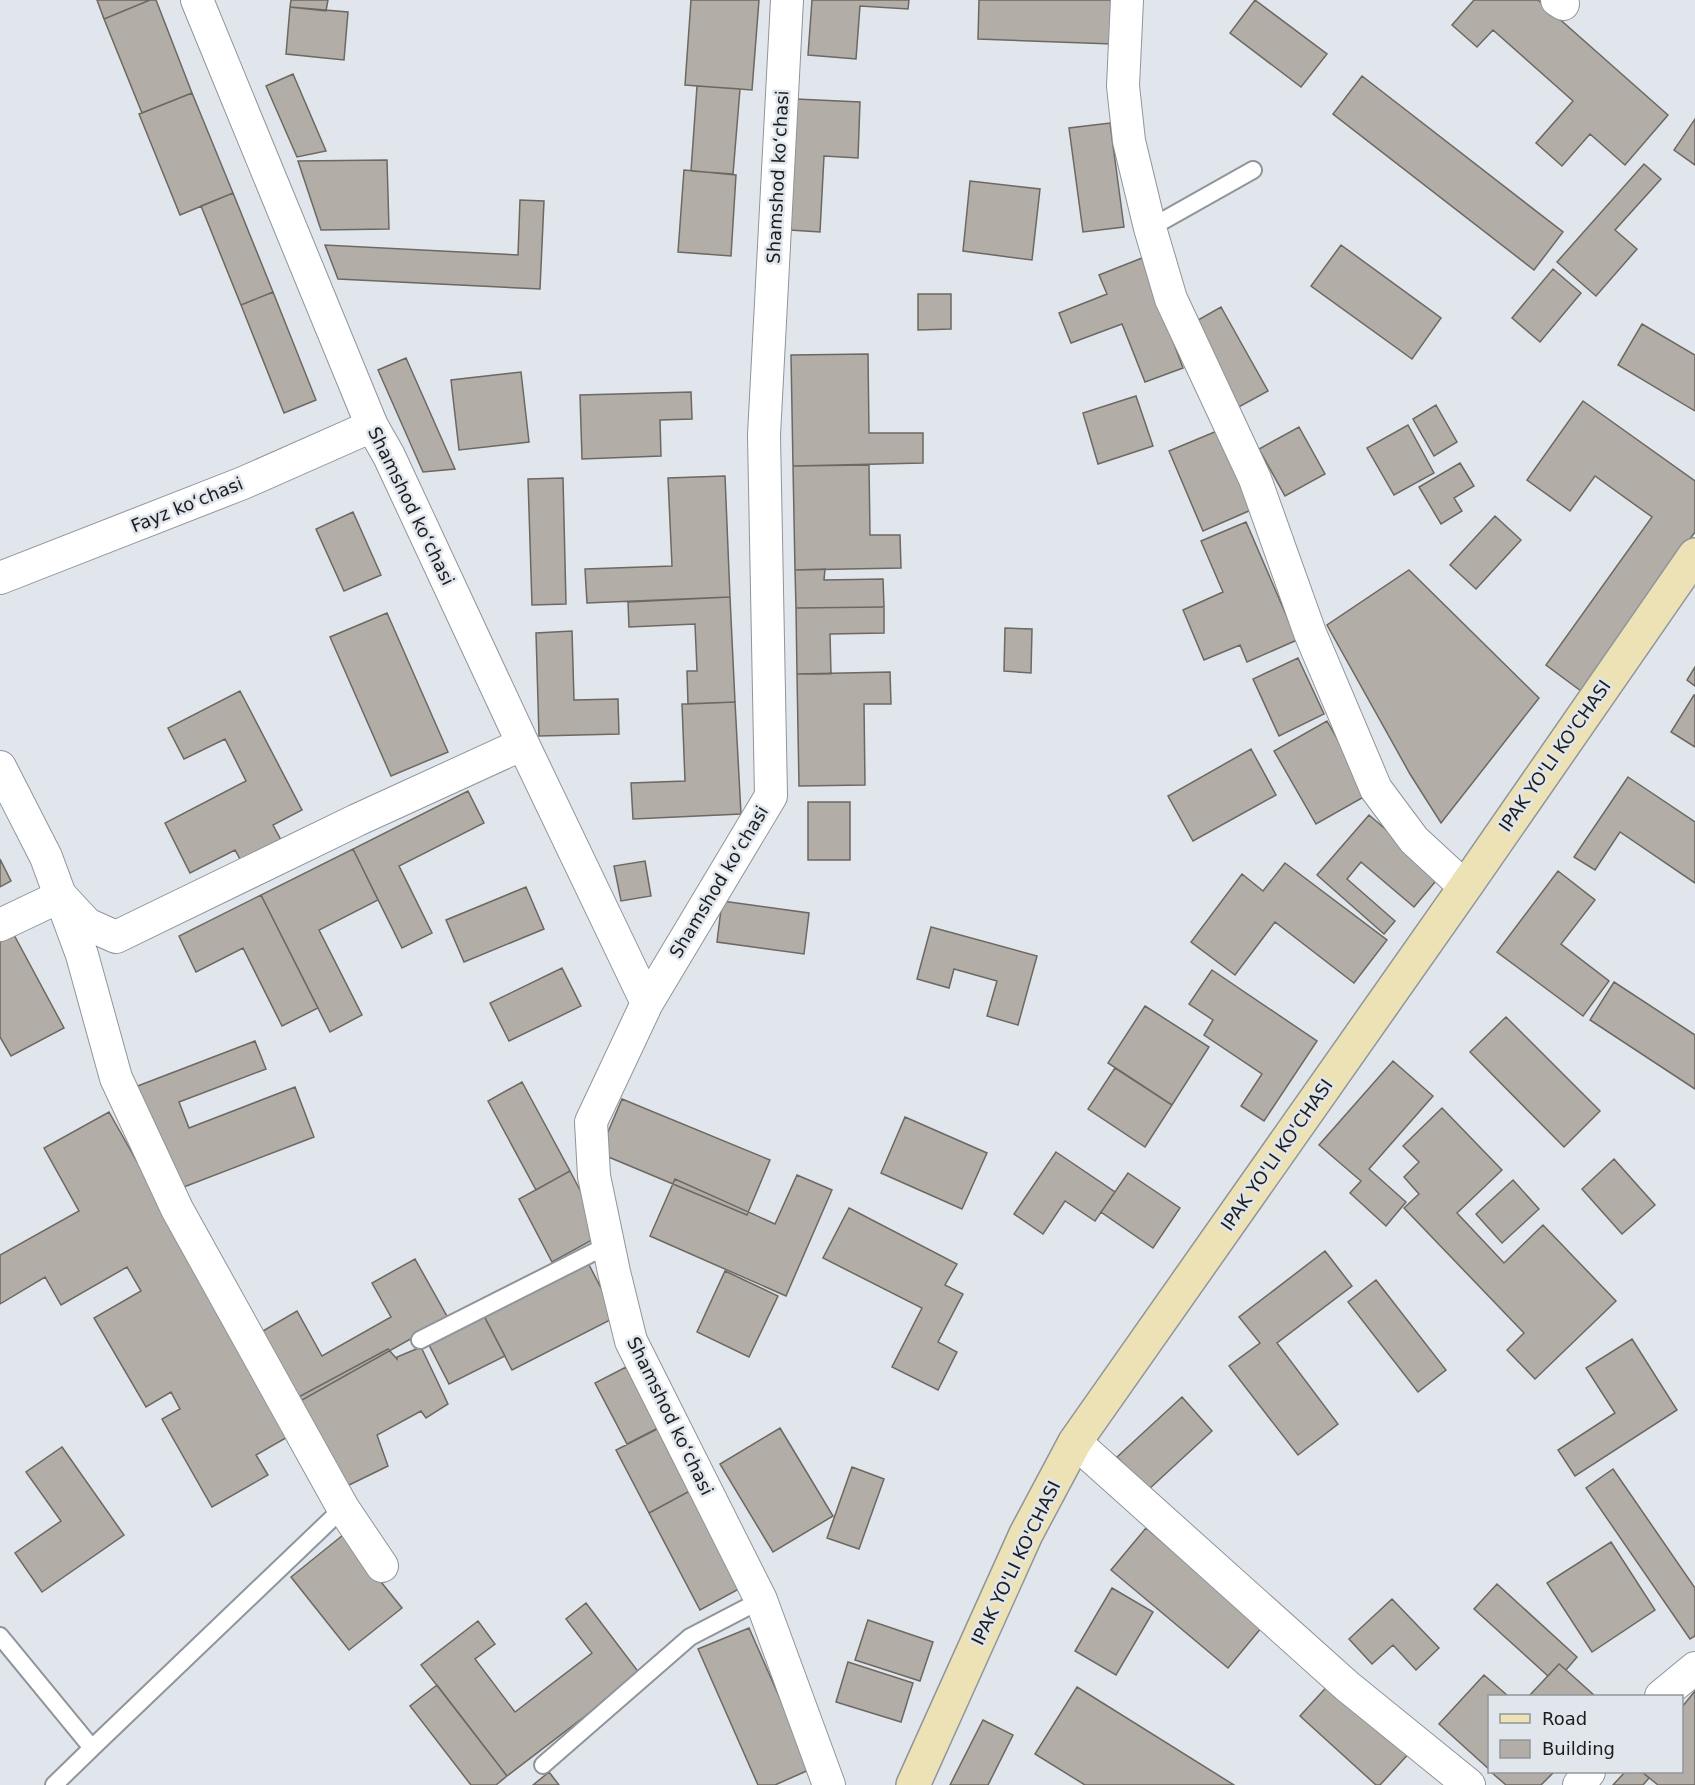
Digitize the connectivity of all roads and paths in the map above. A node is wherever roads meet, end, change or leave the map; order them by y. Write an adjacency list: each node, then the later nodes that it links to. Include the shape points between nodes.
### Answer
1 (198, 0): 6 (street, Shamshod koʻchasi)
2 (787, 0): 14 (street, Shamshod koʻchasi, via 764,435 771,796)
3 (1126, 0): 5 (street, via 1123,86 1129,141)
4 (1253, 170): 5 (lane)
5 (1150, 228): 11 (street, via 1171,299 1255,479 1310,633 1376,789 1414,840)
6 (372, 426): 8 (street, Fayz koʻchasi, via 243,483); 9 (street, Shamshod koʻchasi)
7 (1695, 555): 11 (main road, IPAK YO'LI KO'CHASI)
8 (0, 578)
9 (523, 744): 12 (street, via 116,937 87,924); 14 (street, Shamshod koʻchasi)
10 (0, 767): 12 (street, via 46,857)
11 (1465, 887): 17 (main road, IPAK YO'LI KO'CHASI)
12 (61, 896): 13 (street); 18 (street, via 120,1088 177,1209)
13 (0, 925)
14 (646, 1003): 15 (street, Shamshod koʻchasi, via 591,1122 594,1176)
15 (608, 1245): 16 (lane); 20 (street, Shamshod koʻchasi, via 631,1341)
16 (420, 1340)
17 (1075, 1442): 29 (main road, IPAK YO'LI KO'CHASI, via 1026,1534); 30 (street, via 1347,1686)
18 (343, 1508): 19 (street); 24 (lane)
19 (381, 1566)
20 (761, 1600): 25 (lane, via 690,1637); 28 (street, Shamshod koʻchasi)
21 (0, 1636): 24 (lane)
22 (1695, 1668): 23 (street)
23 (1662, 1695)
24 (92, 1748): 27 (lane)
25 (543, 1765)
26 (1588, 1773): 31 (street)
27 (54, 1785)
28 (830, 1785)
29 (913, 1785)
30 (1469, 1785)
31 (1579, 1785)

